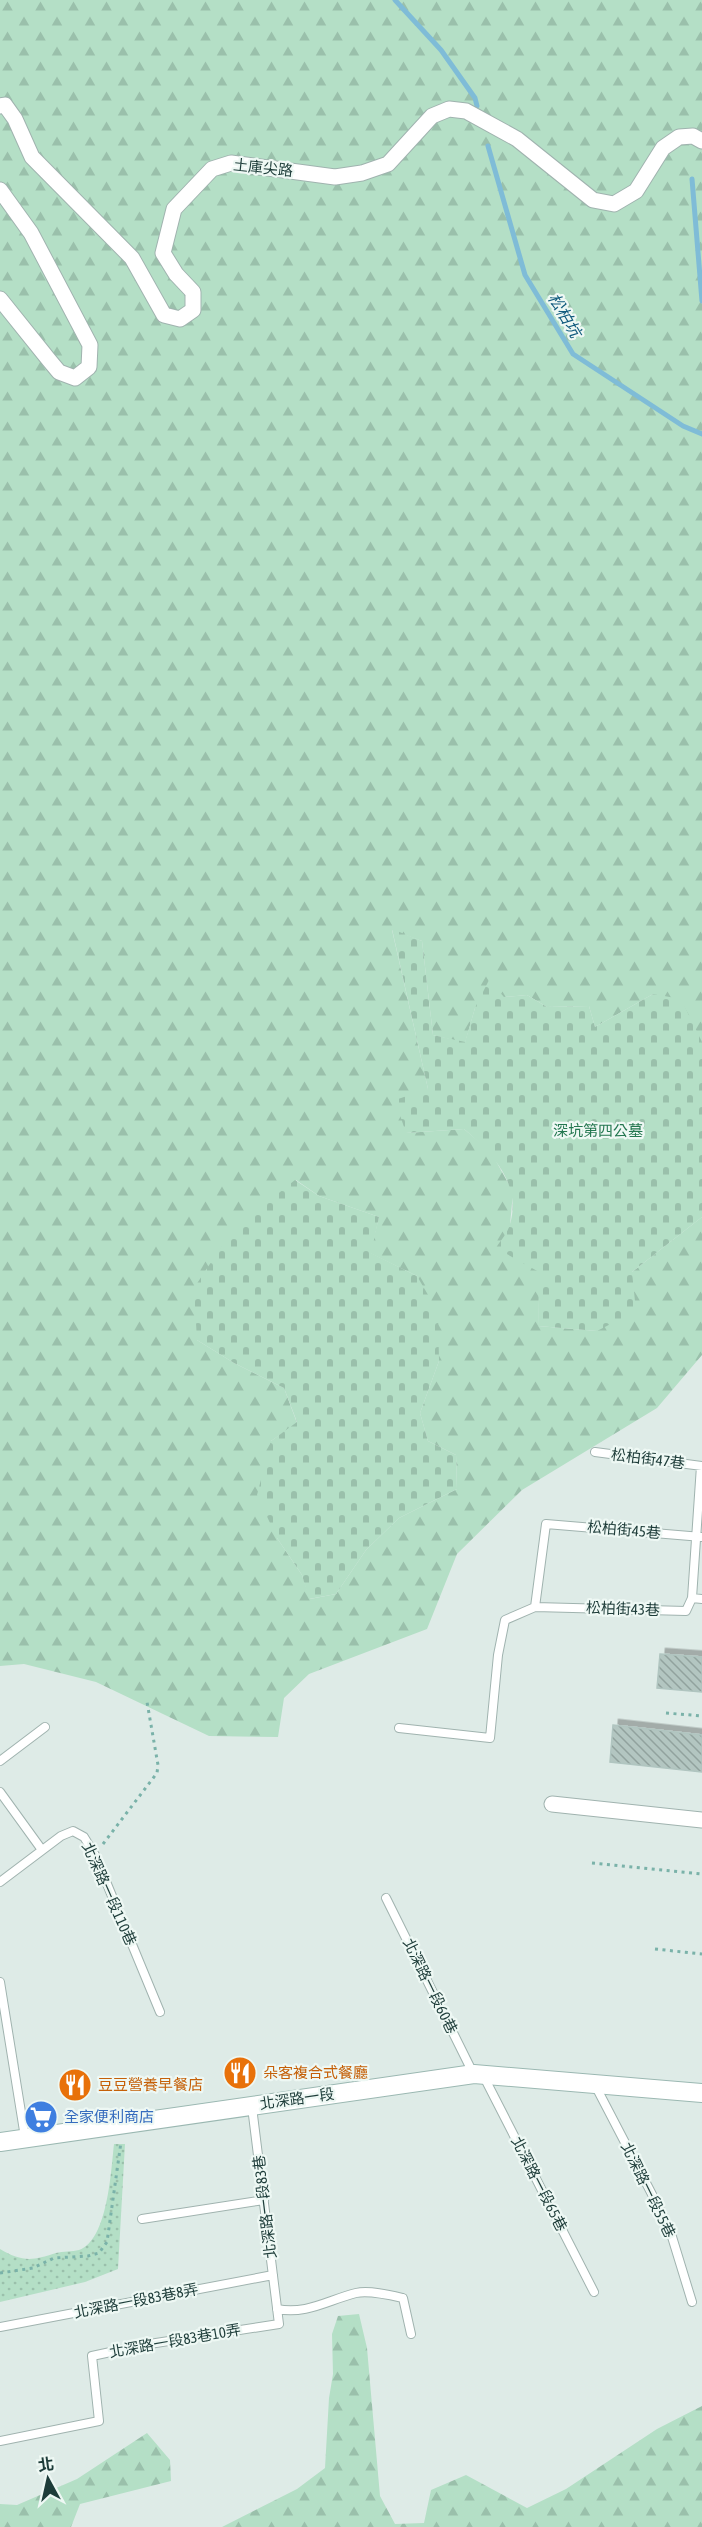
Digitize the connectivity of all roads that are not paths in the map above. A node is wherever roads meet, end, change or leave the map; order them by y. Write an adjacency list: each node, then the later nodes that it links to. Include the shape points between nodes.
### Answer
1 (0, 106): 2 (street, 土庫尖路, via 5,105 15,119 32,157 132,258 164,315 180,319 193,310 193,292 163,254 166,234 174,209 212,169 231,163 335,177 362,173 388,164 432,116 449,109 466,111 517,139 593,200 614,204 636,191 663,148 679,138 693,136)
2 (702, 141)
3 (0, 190): 4 (street, via 31,233 90,345 88,367 75,378 59,372)
4 (0, 299)
5 (595, 1452): 6 (lane, 松柏街47巷)
6 (701, 1466): 7 (lane)
7 (699, 1537): 8 (lane); 10 (lane, 松柏街45巷, via 546,1524)
8 (692, 1598): 9 (lane); 10 (lane, 松柏街43巷, via 686,1611)
9 (702, 1599)
10 (535, 1607): 12 (lane, via 505,1620 490,1738)
11 (45, 1727): 13 (lane)
12 (399, 1728)
13 (0, 1761)
14 (0, 1792): 17 (lane)
15 (552, 1804): 16 (street)
16 (702, 1820)
17 (42, 1850): 18 (lane, 北深路一段110巷); 21 (lane, 北深路一段110巷, via 73,1831 84,1837)
18 (0, 1882)
19 (386, 1898): 24 (lane, 北深路一段60巷)
20 (0, 1982): 22 (lane)
21 (160, 2012)
22 (9, 2028): 23 (lane); 28 (lane)
23 (0, 2029)
24 (479, 2075): 25 (main road, 北深路一段); 27 (main road, 北深路一段); 33 (lane, 北深路一段65巷)
25 (595, 2083): 26 (main road, 北深路一段); 34 (lane, 北深路一段55巷, via 669,2227)
26 (702, 2093)
27 (252, 2105): 28 (main road, 北深路一段); 30 (lane, 北深路一段83巷)
28 (25, 2138): 29 (main road, 北深路一段)
29 (0, 2142)
30 (264, 2200): 31 (lane); 32 (lane, 北深路一段83巷)
31 (142, 2219)
32 (273, 2275): 35 (lane, 北深路一段83巷); 37 (lane, 北深路一段83巷8弄)
33 (594, 2292)
34 (692, 2302)
35 (277, 2309): 36 (lane, 北深路一段83巷); 38 (lane, via 293,2312 326,2305 357,2292 390,2295 403,2298)
36 (279, 2324): 39 (lane, 北深路一段83巷10弄, via 92,2356 99,2421)
37 (0, 2327)
38 (411, 2334)
39 (0, 2441)

